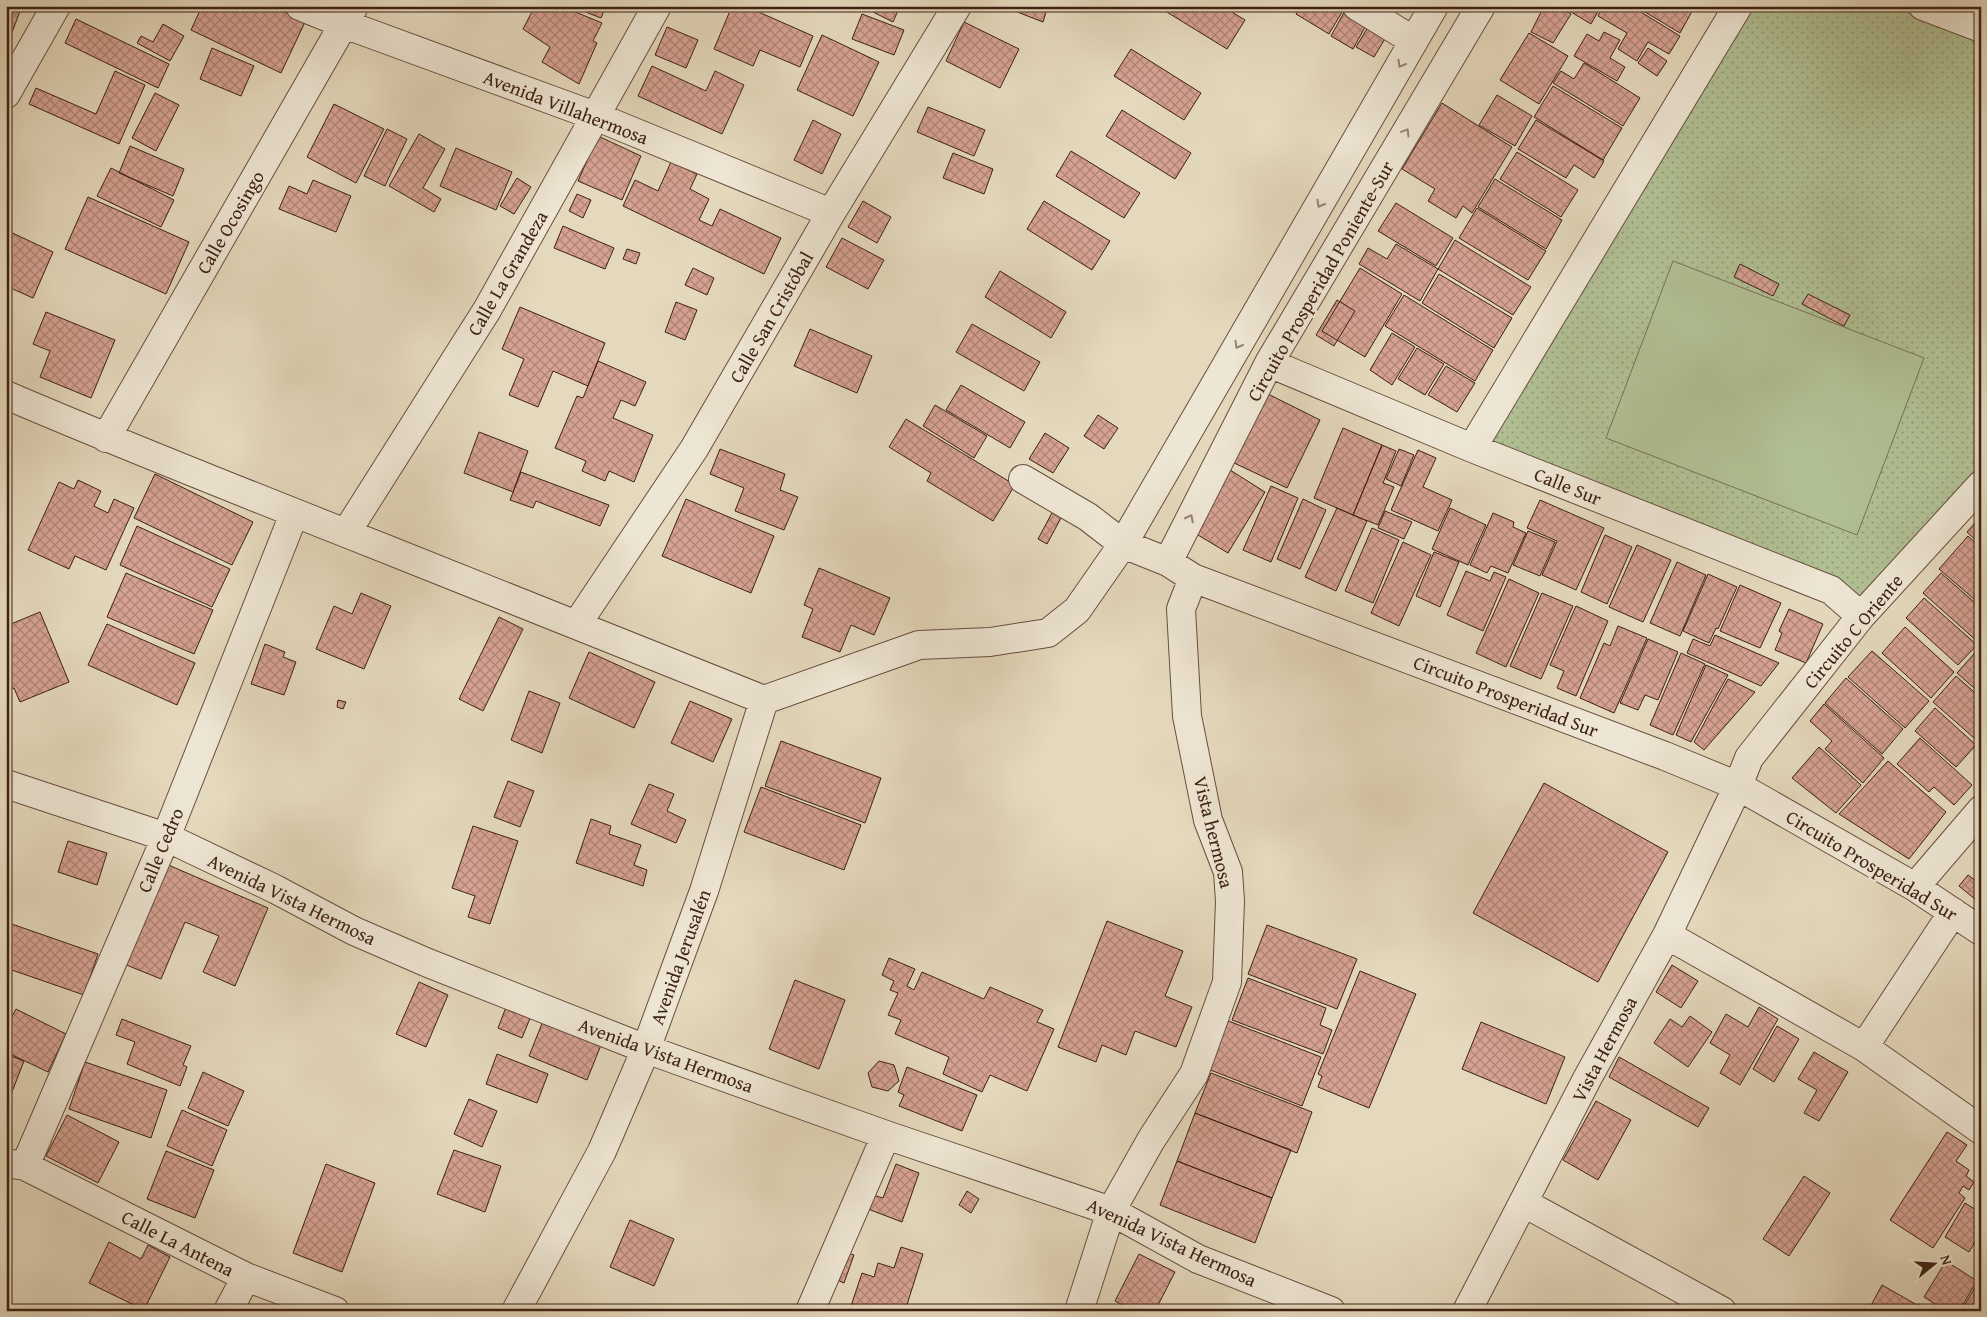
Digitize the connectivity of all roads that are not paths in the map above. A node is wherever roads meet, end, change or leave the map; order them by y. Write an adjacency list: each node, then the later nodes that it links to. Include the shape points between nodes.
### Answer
1 (56, 6): 13 (street)
2 (300, 6): 10 (street, Avenida Villahermosa)
3 (656, 6): 14 (street, Calle La Grandeza)
4 (957, 6): 15 (street, Calle San Cristóbal)
5 (1358, 6): 12 (street)
6 (1434, 6): 12 (street, Circuito Prosperidad Poniente-Sur)
7 (1481, 6): 16 (street, Circuito Prosperidad Poniente-Sur, one-way to 7)
8 (1738, 6): 19 (street)
9 (1923, 6): 11 (street)
10 (349, 15): 14 (street, Avenida Villahermosa); 18 (street, Calle Ocosingo)
11 (1981, 28)
12 (1414, 41): 24 (street, Circuito Prosperidad Poniente-Sur, one-way to 24)
13 (6, 94)
14 (595, 116): 15 (street, Avenida Villahermosa); 23 (street, Calle La Grandeza, via 487,310)
15 (831, 213): 28 (street, Calle San Cristóbal, via 694,449)
16 (1269, 363): 19 (street, Calle Sur); 25 (street, Circuito Prosperidad Poniente-Sur, one-way to 16)
17 (6, 395): 18 (street)
18 (106, 438): 22 (street)
19 (1472, 448): 27 (street, Calle Sur, via 1831,590)
20 (1023, 479): 24 (street, Circuito Prosperidad Sur, via 1088,517)
21 (1981, 485): 27 (street, Circuito C Oriente)
22 (294, 514): 23 (street); 33 (street, Calle Cedro)
23 (346, 533): 28 (street)
24 (1123, 544): 25 (street, Circuito Prosperidad Sur); 29 (street, Circuito Prosperidad Poniente-Sur, via 1077,610 1048,633 990,642 919,645)
25 (1168, 562): 26 (street, Circuito Prosperidad Sur)
26 (1193, 578): 31 (street, Circuito Prosperidad Sur); 44 (street, Vista hermosa, via 1181,608 1187,716 1208,820 1228,872 1227,982 1194,1074 1151,1140)
27 (1861, 616): 31 (street, Circuito C Oriente, via 1749,758)
28 (577, 624): 29 (street)
29 (764, 700): 39 (street, Avenida Jerusalén, via 704,891)
30 (6, 784): 33 (street, Avenida Vista Hermosa)
31 (1738, 786): 34 (street, Circuito Prosperidad Sur); 37 (street, Vista Hermosa)
32 (1981, 810): 34 (street)
33 (166, 838): 39 (street, Avenida Vista Hermosa, via 275,889 354,931); 42 (street, Calle Cedro)
34 (1915, 887): 35 (street, Circuito Prosperidad Sur)
35 (1953, 912): 36 (street, Circuito Prosperidad Sur); 38 (street)
36 (1981, 931)
37 (1667, 934): 38 (street); 43 (street, Vista Hermosa, via 1588,1077)
38 (1864, 1047): 40 (street)
39 (646, 1049): 41 (street, Avenida Vista Hermosa); 48 (street, Avenida Jerusalén, via 602,1151)
40 (1981, 1130)
41 (886, 1135): 44 (street, Avenida Vista Hermosa); 49 (street)
42 (16, 1165): 45 (street, Calle La Antena)
43 (1524, 1203): 52 (street, Vista Hermosa); 53 (street)
44 (1111, 1211): 50 (street, Vista hermosa); 51 (street, Avenida Vista Hermosa, via 1198,1259)
45 (246, 1277): 46 (street); 47 (street, Calle La Antena)
46 (228, 1311)
47 (335, 1311)
48 (516, 1311)
49 (810, 1311)
50 (1079, 1311)
51 (1331, 1311)
52 (1467, 1311)
53 (1722, 1311)

